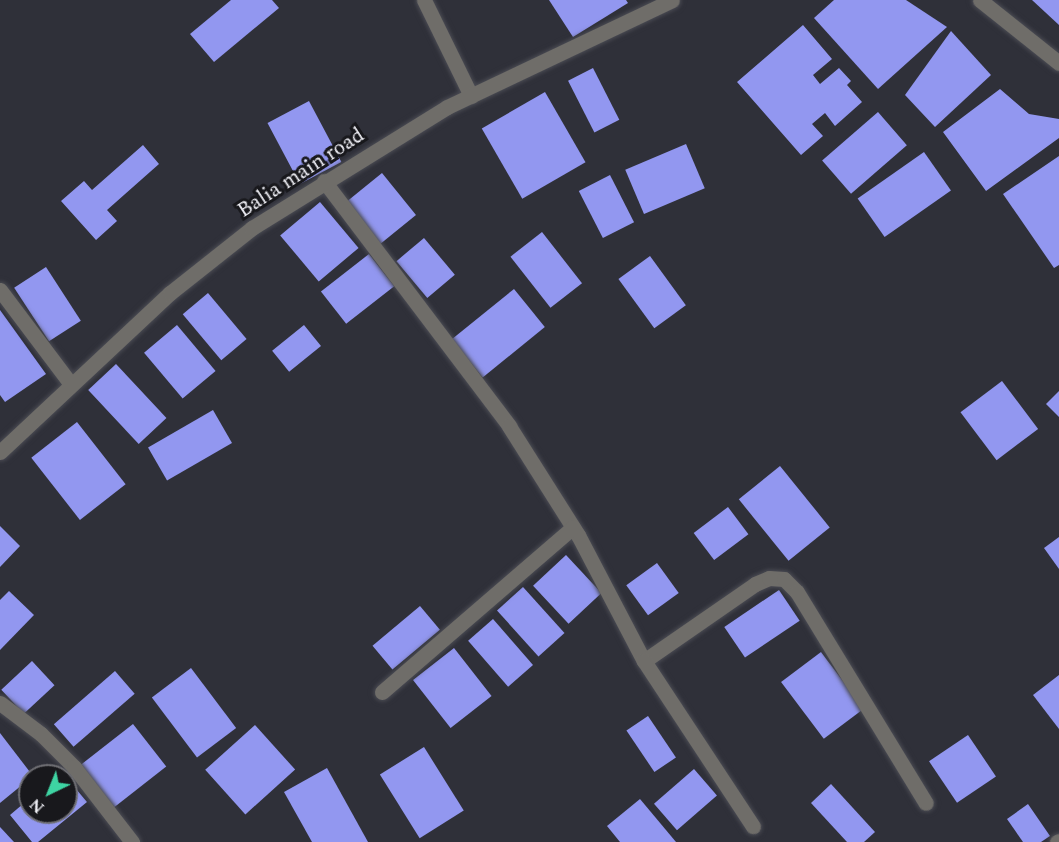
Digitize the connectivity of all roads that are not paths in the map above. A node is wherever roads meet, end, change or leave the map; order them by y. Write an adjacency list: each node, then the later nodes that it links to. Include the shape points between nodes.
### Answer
1 (424, 0): 5 (street)
2 (672, 0): 5 (street, Balia main road)
3 (980, 0): 4 (street)
4 (1059, 63)
5 (471, 96): 6 (street, Balia main road)
6 (324, 181): 8 (street, Balia main road, via 252,228 170,293); 10 (street, via 509,426)
7 (0, 290): 8 (street)
8 (70, 384): 9 (street, Balia main road)
9 (0, 452)
10 (573, 527): 11 (street); 12 (street)
11 (644, 661): 14 (street, via 755,584 769,578 784,579 797,592); 15 (street)
12 (382, 692)
13 (0, 703): 16 (street, via 74,767)
14 (926, 803)
15 (753, 826)
16 (132, 842)

